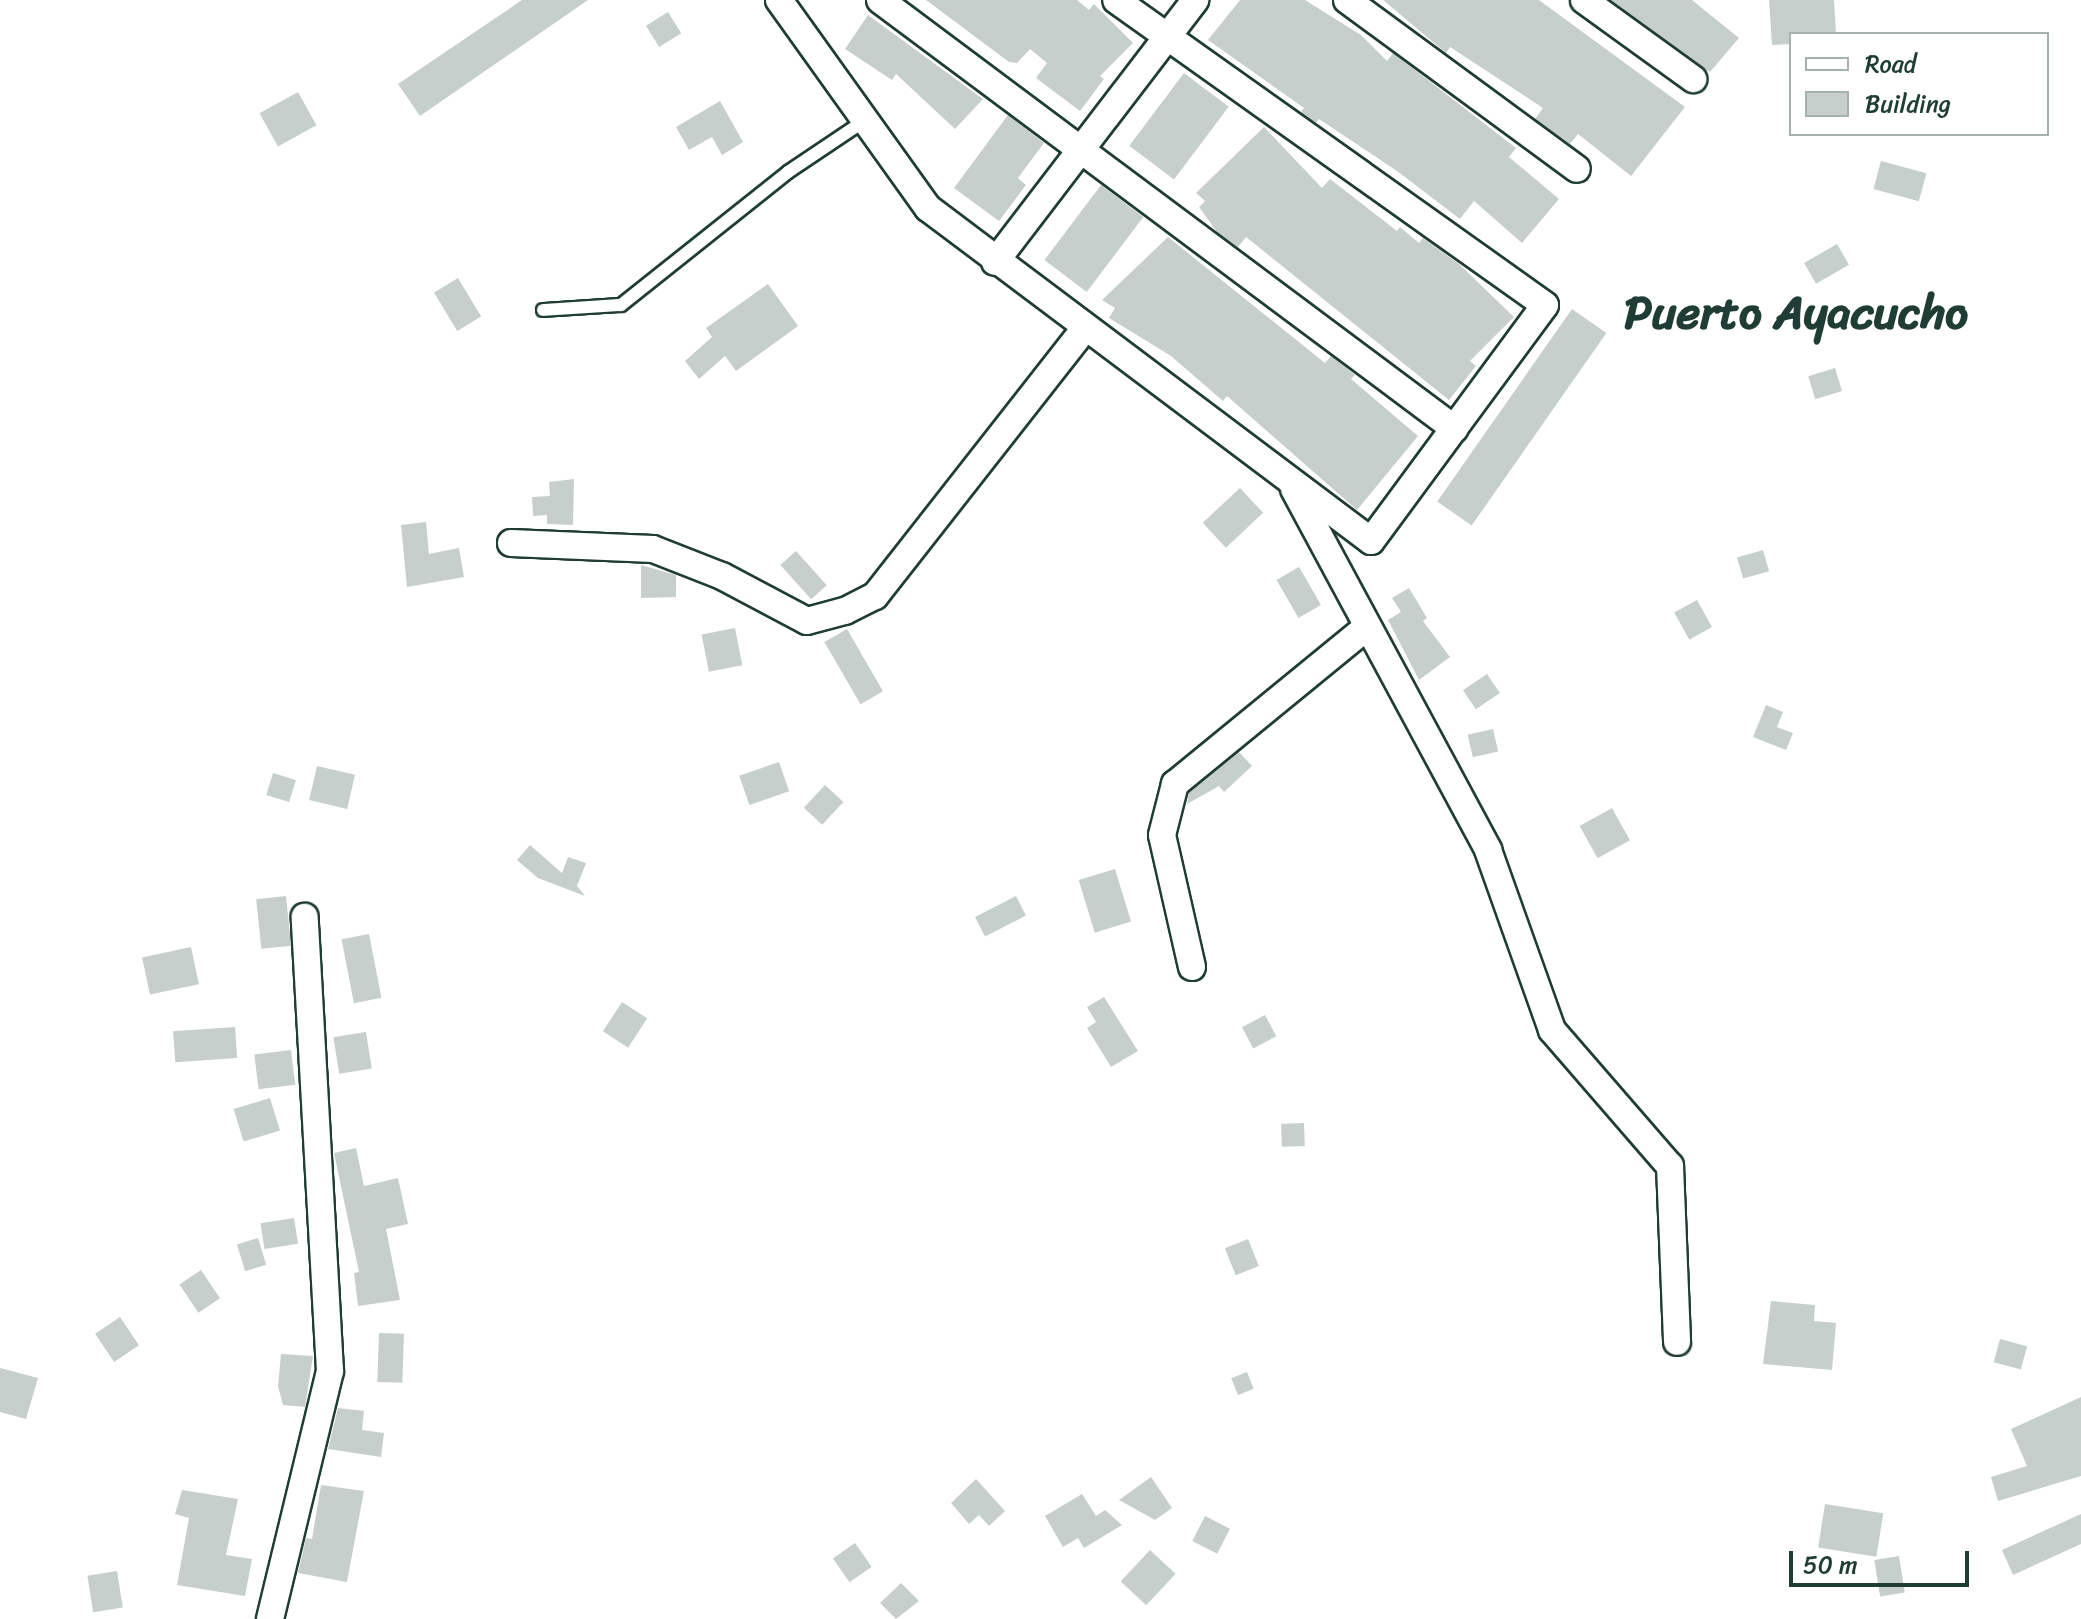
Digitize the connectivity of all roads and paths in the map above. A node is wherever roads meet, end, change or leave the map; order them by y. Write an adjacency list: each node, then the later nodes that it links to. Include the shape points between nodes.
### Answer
1 (779, 0): 9 (street)
2 (880, 0): 10 (street)
3 (1116, 0): 7 (street)
4 (1195, 0): 7 (street)
5 (1347, 0): 11 (street)
6 (1584, 0): 8 (street)
7 (1168, 37): 10 (street); 15 (street, via 1545,305)
8 (1693, 79)
9 (864, 121): 12 (street, via 928,208); 13 (lane, via 788,172 621,305)
10 (1079, 151): 12 (street); 15 (street)
11 (1577, 169)
12 (995, 262): 14 (street)
13 (543, 310)
14 (1084, 329): 16 (street); 17 (street, via 875,596 845,611 807,621 722,576 653,549)
15 (1455, 429): 16 (street, via 1371,541)
16 (1292, 485): 18 (street)
17 (511, 543)
18 (1367, 627): 20 (street, via 1175,784 1162,835); 21 (street, via 1488,850 1552,1030 1670,1166)
19 (305, 917): 22 (street, via 330,1371)
20 (1192, 967)
21 (1677, 1342)
22 (270, 1619)

